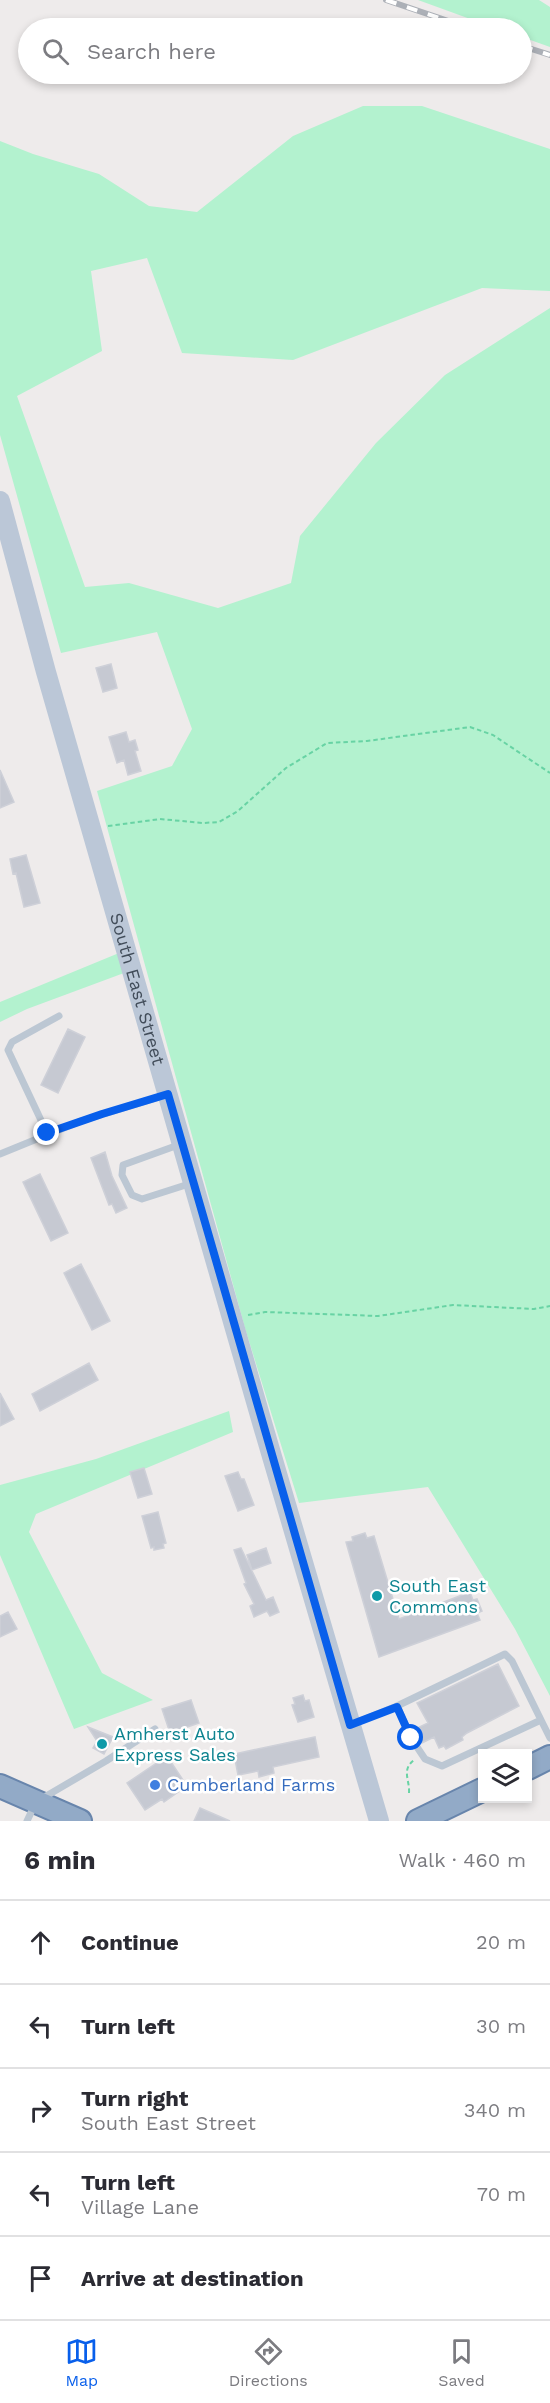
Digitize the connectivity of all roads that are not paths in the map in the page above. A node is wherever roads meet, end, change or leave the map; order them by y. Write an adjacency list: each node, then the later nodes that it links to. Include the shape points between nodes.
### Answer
1 (0, 501): 3 (main road, South East Street)
2 (59, 1016): 4 (lane, via 12,1042 8,1050)
3 (168, 1094): 4 (lane); 5 (main road, South East Street)
4 (47, 1133): 6 (lane)
5 (183, 1144): 7 (main road, South East Street); 7 (lane, via 123,1165 122,1175 132,1196 142,1198)
6 (0, 1154)
7 (194, 1182): 10 (main road, South East Street)
8 (397, 1707): 9 (lane, via 425,1760 442,1766); 9 (lane, via 505,1654); 10 (lane)
9 (541, 1720): 12 (lane)
10 (350, 1725): 19 (main road, South East Street)
11 (155, 1729): 17 (lane)
12 (550, 1738)
13 (550, 1757): 14 (highway)
14 (532, 1766)
15 (0, 1786): 17 (highway)
16 (478, 1792): 20 (highway)
17 (44, 1814): 18 (highway)
18 (80, 1821)
19 (379, 1821)
20 (418, 1821)

